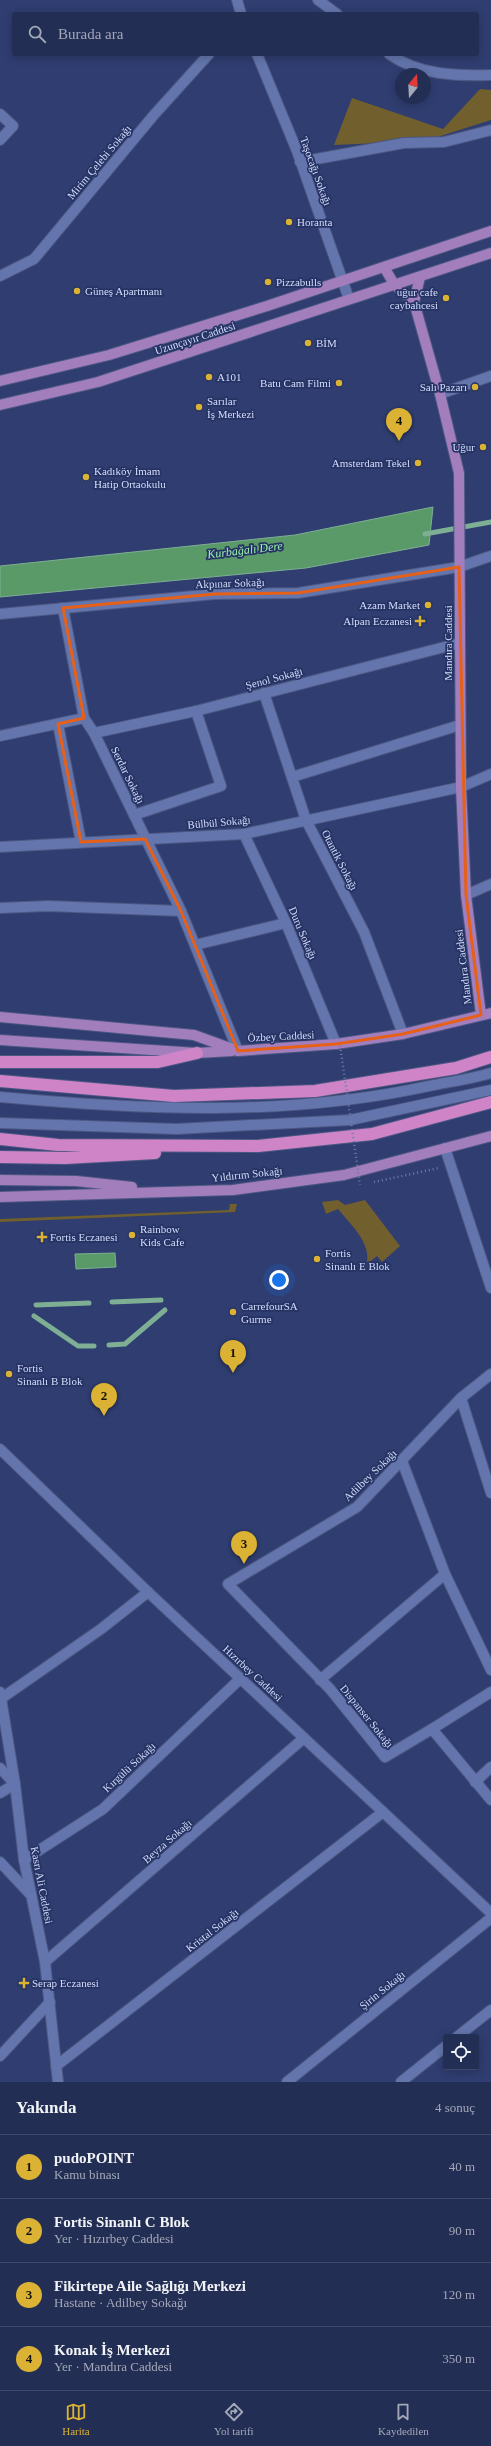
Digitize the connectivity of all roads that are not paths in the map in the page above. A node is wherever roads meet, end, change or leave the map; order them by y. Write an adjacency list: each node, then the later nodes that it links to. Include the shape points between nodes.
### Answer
1 (237, 0): 3 (street)
2 (318, 0): 4 (street)
3 (240, 12)
4 (334, 12)
5 (207, 56): 16 (street, Mirim Çelebi Sokağı, via 153,116 34,259)
6 (258, 56): 12 (street, Taşocağı Sokağı)
7 (392, 56): 8 (street, via 428,72 456,76)
8 (491, 75)
9 (0, 114): 11 (street, via 13,126)
10 (491, 130): 12 (street, via 444,142 404,143)
11 (0, 140)
12 (300, 162): 18 (street, Taşocağı Sokağı)
13 (491, 231): 15 (main road, Uzunçayır Caddesi)
14 (491, 253): 17 (main road, Uzunçayır Caddesi)
15 (384, 267): 18 (main road, Uzunçayır Caddesi); 19 (main road)
16 (0, 276)
17 (420, 276): 19 (main road, Uzunçayır Caddesi); 21 (main road)
18 (343, 280): 20 (street, Taşocağı Sokağı); 23 (main road, Uzunçayır Caddesi, via 109,355)
19 (394, 284): 20 (main road, Uzunçayır Caddesi); 21 (main road)
20 (349, 299): 25 (main road, Uzunçayır Caddesi, via 98,382)
21 (414, 302): 24 (main road, Mandıra Caddesi)
22 (491, 376): 24 (street)
23 (0, 381)
24 (440, 394): 27 (main road, Mandıra Caddesi, via 459,473)
25 (0, 405)
26 (491, 556): 27 (street, Akpınar Sokağı)
27 (459, 568): 28 (street, Akpınar Sokağı, via 298,593 214,594); 30 (main road, Mandıra Caddesi)
28 (63, 608): 29 (street, Akpınar Sokağı); 33 (street, Serdar Sokağı)
29 (0, 614)
30 (460, 643): 31 (street, Şenol Sokağı); 35 (main road, Mandıra Caddesi)
31 (264, 693): 32 (street, Şenol Sokağı); 39 (street, Otantik Sokağı)
32 (196, 711): 36 (street, Şenol Sokağı); 41 (street, via 221,786)
33 (84, 718): 34 (street); 36 (street, Serdar Sokağı)
34 (58, 724): 37 (street); 45 (street)
35 (460, 725): 39 (street); 40 (main road, Mandıra Caddesi)
36 (94, 733): 41 (street, Serdar Sokağı)
37 (0, 736)
38 (491, 774): 40 (street, Bülbül Sokağı)
39 (292, 777): 42 (street, Otantik Sokağı)
40 (461, 787): 42 (street, Bülbül Sokağı); 48 (main road, Mandıra Caddesi)
41 (134, 815): 44 (street, Serdar Sokağı)
42 (306, 820): 43 (street, Bülbül Sokağı); 56 (street, Otantik Sokağı, via 364,932)
43 (244, 834): 44 (street, Bülbül Sokağı); 51 (street, Duru Sokağı)
44 (145, 839): 45 (street, Bülbül Sokağı); 50 (street, Serdar Sokağı)
45 (81, 842): 46 (street, Bülbül Sokağı)
46 (0, 847)
47 (491, 884): 48 (street)
48 (466, 895): 54 (main road, Mandıra Caddesi)
49 (0, 908): 50 (street, via 48,906)
50 (181, 911): 52 (street, Serdar Sokağı)
51 (286, 923): 52 (street); 58 (street, Duru Sokağı)
52 (195, 945): 59 (street, Serdar Sokağı)
53 (491, 1013): 54 (main road, Özbey Caddesi)
54 (481, 1015): 56 (main road, Özbey Caddesi)
55 (0, 1017): 59 (main road, Özbey Caddesi, via 194,1035)
56 (404, 1034): 58 (main road, Özbey Caddesi)
57 (0, 1040): 60 (main road)
58 (337, 1041): 59 (main road, Özbey Caddesi)
59 (238, 1051): 60 (main road)
60 (197, 1053): 62 (highway, via 158,1062)
61 (491, 1057): 64 (highway, via 456,1068 315,1091 174,1096)
62 (0, 1062)
63 (491, 1073): 66 (street, via 377,1097 274,1108 108,1107)
64 (0, 1081)
65 (491, 1090): 68 (street, via 350,1120 176,1130)
66 (0, 1097)
67 (491, 1102): 71 (highway, via 372,1134)
68 (0, 1123)
69 (490, 1137): 72 (main road, Yıldırım Sokağı)
70 (0, 1139): 71 (highway, via 58,1145)
71 (258, 1146): 73 (highway, via 65,1158)
72 (444, 1148): 75 (main road, Yıldırım Sokağı, via 344,1175 233,1190); 77 (street)
73 (0, 1157)
74 (0, 1180): 75 (main road, via 76,1181)
75 (171, 1192): 76 (main road, Yıldırım Sokağı)
76 (0, 1197)
77 (491, 1288)
78 (491, 1374): 79 (street, Adilbey Sokağı)
79 (461, 1398): 81 (street, Adilbey Sokağı); 82 (street)
80 (0, 1449): 85 (street, Hızırbey Caddesi)
81 (402, 1461): 83 (street); 84 (street, Adilbey Sokağı, via 357,1507)
82 (491, 1493)
83 (445, 1574): 86 (street); 88 (street)
84 (228, 1584): 88 (street, Dispanser Sokağı)
85 (148, 1592): 87 (street, Hızırbey Caddesi); 90 (street, via 101,1629)
86 (491, 1670)
87 (241, 1678): 92 (street, Hızırbey Caddesi); 100 (street, Kırgülü Sokağı, via 103,1809)
88 (320, 1680): 91 (street, Dispanser Sokağı, via 385,1758)
89 (491, 1692): 91 (street)
90 (1, 1695): 96 (street, Kasrı Ali Caddesi)
91 (432, 1729): 95 (street)
92 (304, 1738): 99 (street, Hızırbey Caddesi); 105 (street, Beyza Sokağı)
93 (491, 1767): 95 (street)
94 (0, 1768): 96 (street)
95 (475, 1782): 98 (street)
96 (15, 1784): 97 (street); 100 (street, Kasrı Ali Caddesi)
97 (0, 1793)
98 (491, 1800)
99 (383, 1812): 103 (street, Hızırbey Caddesi); 111 (street, Kristal Sokağı)
100 (24, 1860): 102 (street, Kasrı Ali Caddesi)
101 (0, 1862): 102 (street)
102 (31, 1895): 105 (street, Kasrı Ali Caddesi)
103 (491, 1913)
104 (491, 1918): 113 (street, Şirin Sokağı)
105 (45, 1962): 106 (street, Kasrı Ali Caddesi)
106 (50, 2002): 110 (street); 111 (street, Kasrı Ali Caddesi)
107 (491, 2010): 108 (street)
108 (461, 2034)
109 (443, 2048): 114 (street)
110 (0, 2056)
111 (56, 2066): 112 (street, Kasrı Ali Caddesi)
112 (58, 2082)
113 (287, 2082)
114 (401, 2082)

